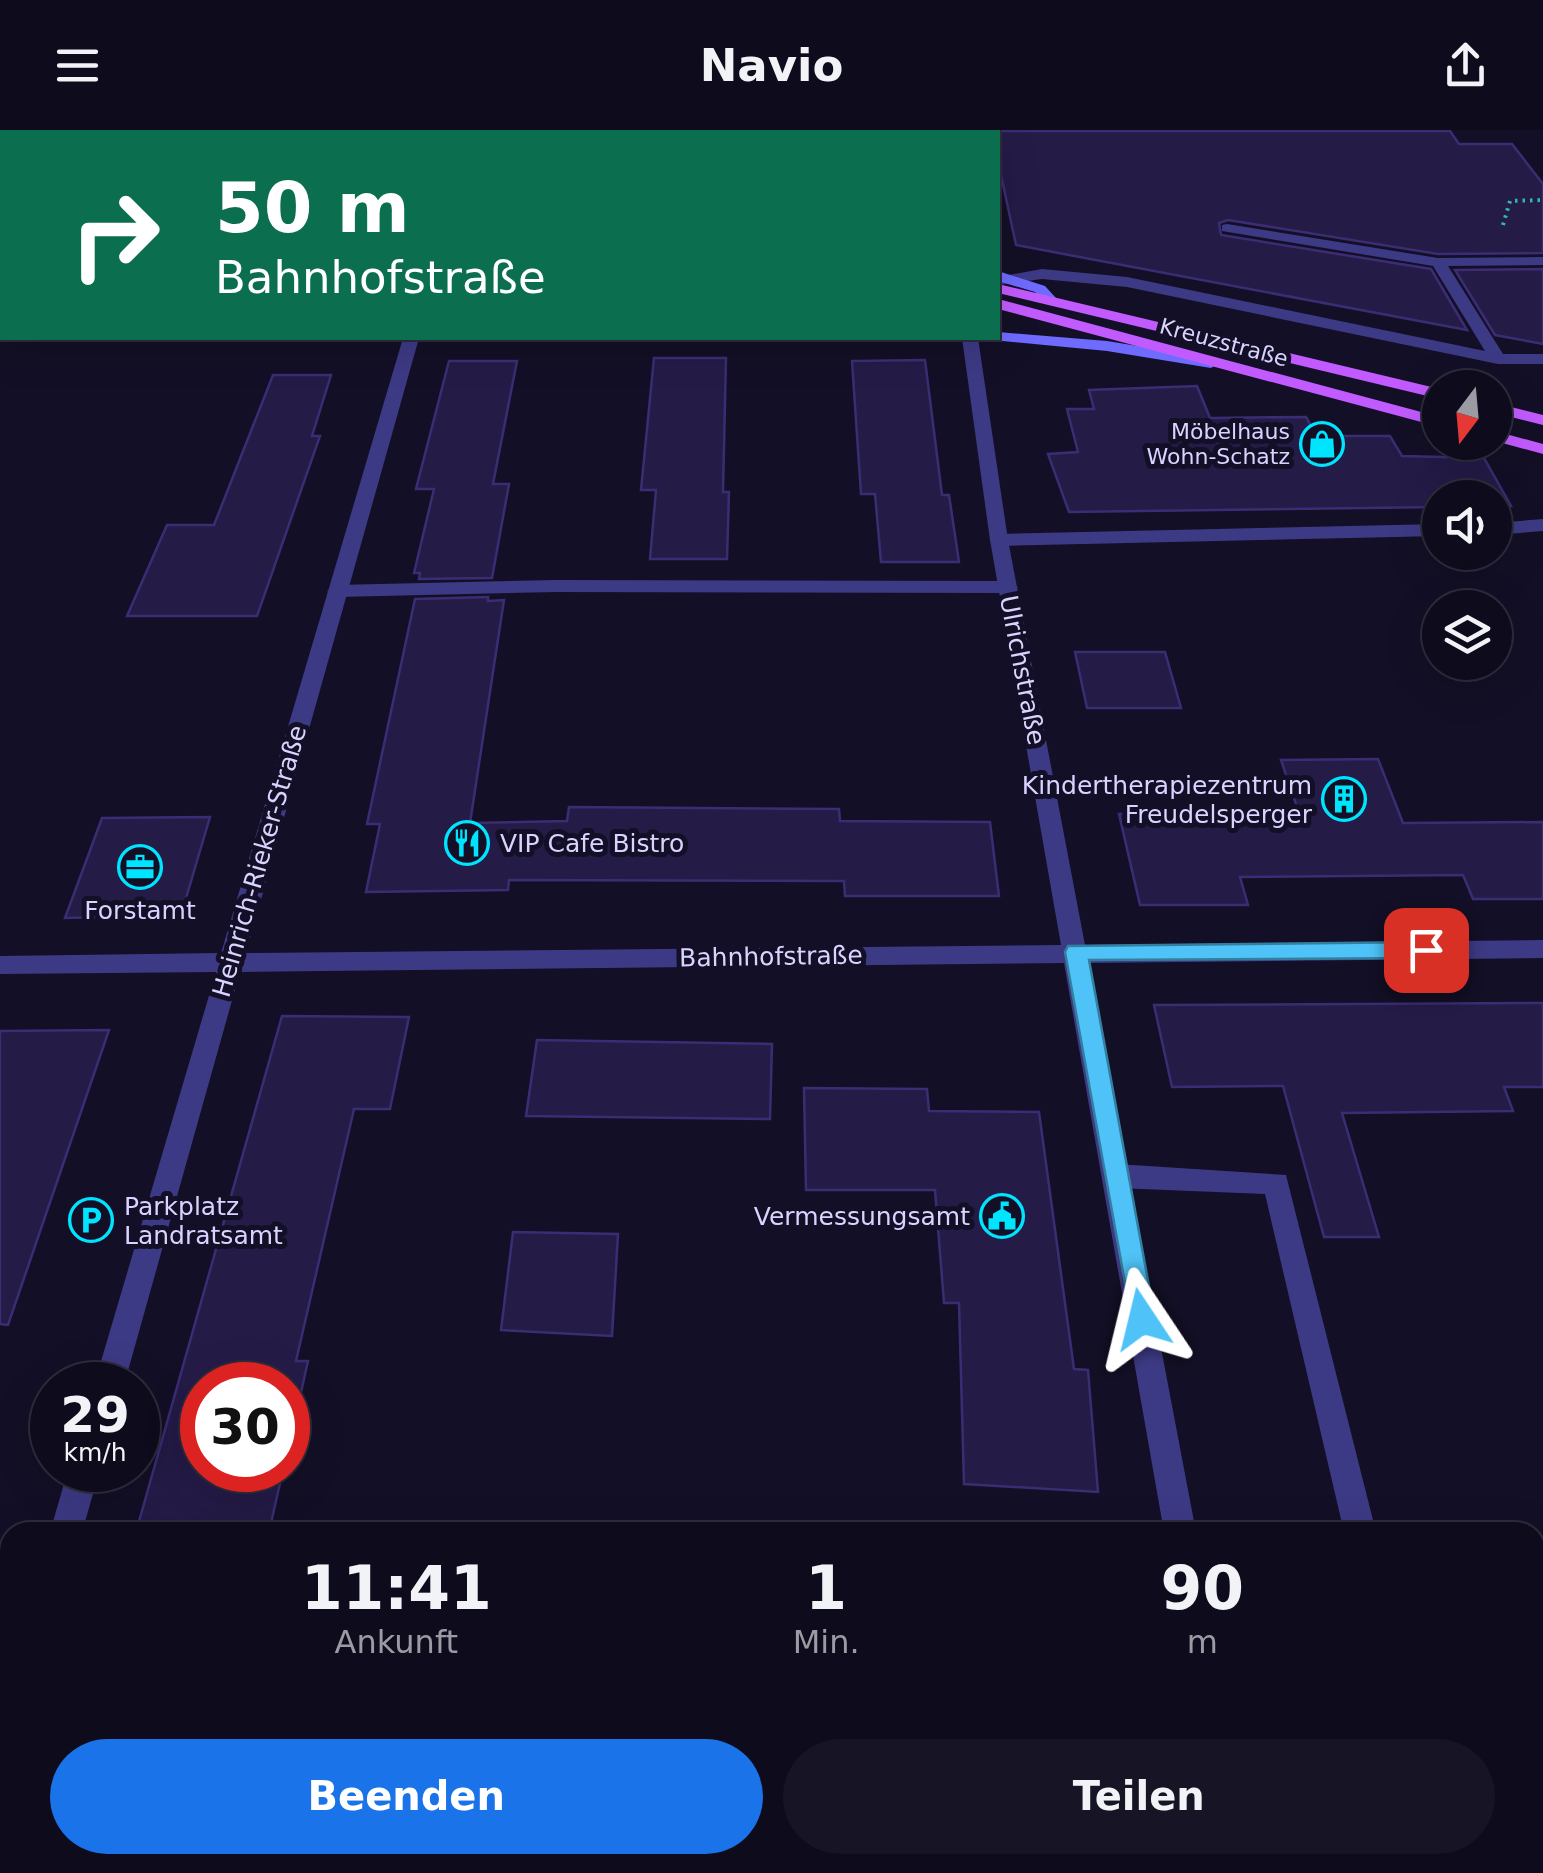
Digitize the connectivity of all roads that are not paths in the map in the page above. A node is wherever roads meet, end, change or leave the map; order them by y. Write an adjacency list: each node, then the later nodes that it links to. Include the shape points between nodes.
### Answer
1 (1227, 228): 3 (street)
2 (1543, 260): 3 (street)
3 (1438, 262): 9 (street)
4 (1000, 281): 9 (street, via 1042,274 1127,282); 12 (main road, Kreuzstraße)
5 (1000, 305): 11 (main road, Kreuzstraße)
6 (1000, 337): 11 (street)
7 (409, 340): 23 (street, Heinrich-Rieker-Straße)
8 (970, 340): 21 (street, Ulrichstraße)
9 (1498, 359): 10 (street)
10 (1543, 359)
11 (1228, 366): 14 (main road, Kreuzstraße)
12 (1422, 390)
13 (1512, 412): 15 (main road)
14 (1422, 417)
15 (1543, 420)
16 (1512, 441): 17 (main road)
17 (1543, 449)
18 (1543, 525): 19 (street)
19 (1512, 528)
20 (1422, 530): 21 (street)
21 (999, 540): 22 (street, Ulrichstraße)
22 (1008, 586): 23 (street); 25 (street, Ulrichstraße)
23 (338, 590): 26 (street, Heinrich-Rieker-Straße)
24 (1543, 950): 25 (street, Bahnhofstraße)
25 (1076, 952): 26 (street, Bahnhofstraße); 28 (street, Ulrichstraße)
26 (230, 964): 27 (street, Bahnhofstraße); 29 (street, Heinrich-Rieker-Straße)
27 (0, 965)
28 (1117, 1176): 32 (street, Ulrichstraße); 33 (street, via 1276,1183)
29 (115, 1362)
30 (78, 1492): 31 (street)
31 (69, 1522)
32 (1178, 1522)
33 (1358, 1522)

